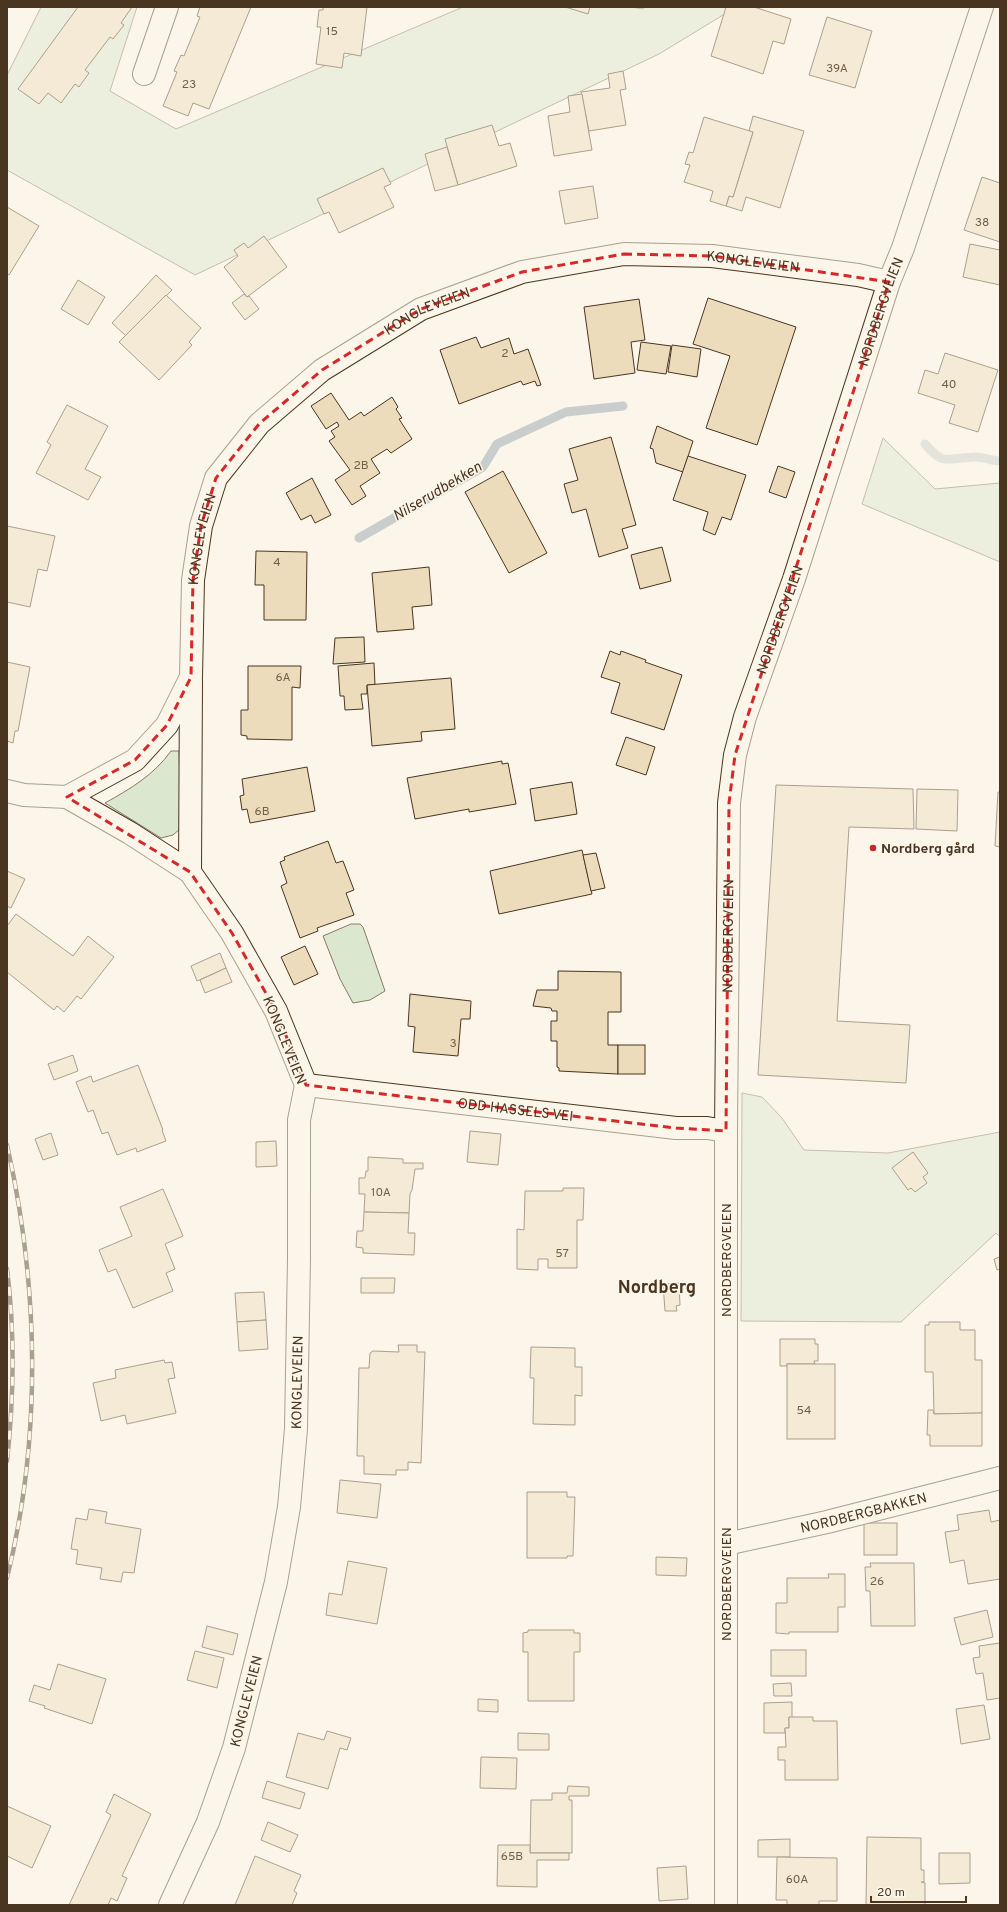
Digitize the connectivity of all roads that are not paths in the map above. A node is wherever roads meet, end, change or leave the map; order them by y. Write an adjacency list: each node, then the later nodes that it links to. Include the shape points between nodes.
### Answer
1 (167, 7): 3 (street)
2 (982, 7): 4 (street, NORDBERGVEIEN, via 904,248)
3 (144, 74)
4 (890, 282): 5 (street, KONGLEVEIEN, via 858,275 712,256 624,254 522,272 421,309 322,370 259,424 216,478 201,526 193,580); 10 (street, NORDBERGVEIEN, via 794,579 745,718 735,755 730,803)
5 (191, 677): 7 (street, KONGLEVEIEN, via 167,725 135,760); 8 (street, KONGLEVEIEN)
6 (7, 791): 7 (street, via 24,795)
7 (67, 797): 8 (street, KONGLEVEIEN, via 130,833)
8 (190, 872): 9 (street, KONGLEVEIEN, via 232,933 276,1011)
9 (306, 1085): 10 (street, ODD HASSELS VEI, via 676,1128); 13 (street, KONGLEVEIEN, via 299,1120 296,1429 289,1507 276,1582 234,1748 208,1822)
10 (726, 1131): 12 (street, NORDBERGVEIEN)
11 (1000, 1478): 12 (street, NORDBERGBAKKEN, via 827,1522)
12 (726, 1544): 14 (street, NORDBERGVEIEN)
13 (170, 1905)
14 (726, 1905)

